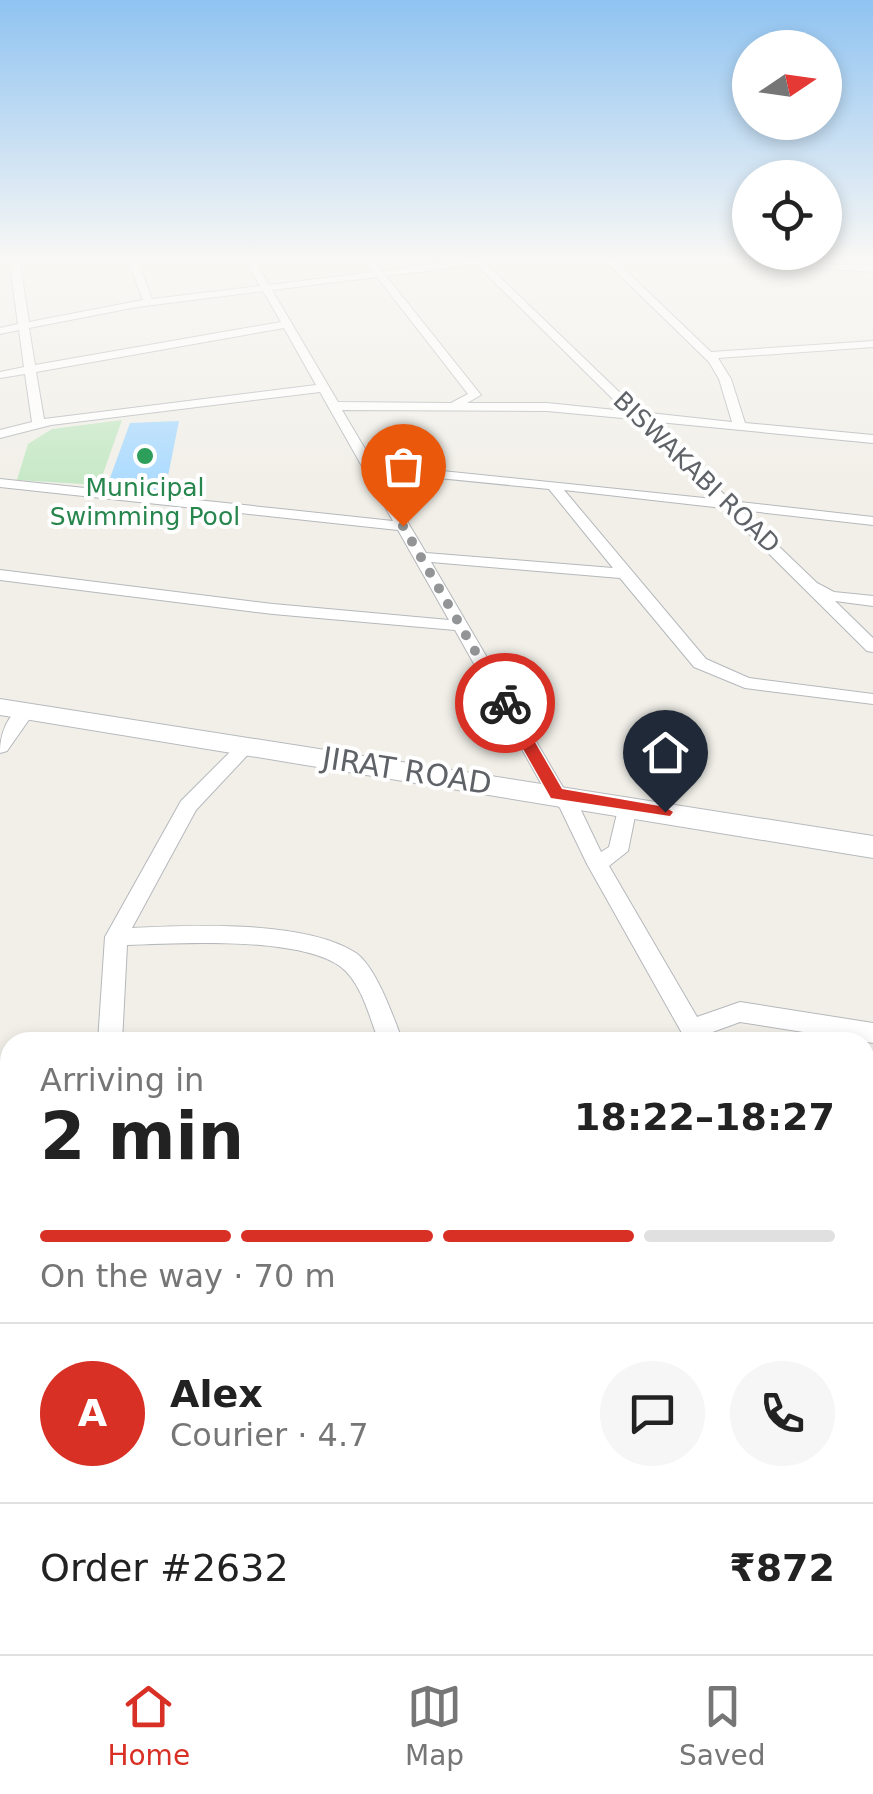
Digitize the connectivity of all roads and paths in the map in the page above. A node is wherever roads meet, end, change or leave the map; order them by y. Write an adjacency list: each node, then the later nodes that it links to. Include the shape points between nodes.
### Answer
1 (25, 335): 9 (street)
2 (221, 335): 9 (street)
3 (293, 335): 11 (street)
4 (428, 335): 12 (street, via 475,395)
5 (556, 335): 14 (street, BISWAKABI ROAD)
6 (687, 335): 8 (street)
7 (873, 344): 8 (street)
8 (709, 356): 16 (street)
9 (29, 368): 10 (street); 15 (street)
10 (0, 375)
11 (324, 388): 13 (street); 15 (street)
12 (455, 404): 13 (street); 14 (street)
13 (334, 406): 19 (street)
14 (640, 415): 16 (street); 22 (street, BISWAKABI ROAD)
15 (38, 423): 17 (street)
16 (740, 426): 18 (street)
17 (0, 434)
18 (873, 439)
19 (369, 467): 21 (street); 24 (street)
20 (0, 484): 24 (street)
21 (553, 485): 22 (street); 26 (street)
22 (731, 504): 23 (street); 28 (street, BISWAKABI ROAD)
23 (873, 521)
24 (403, 526): 25 (street)
25 (420, 556): 26 (street); 30 (street)
26 (625, 574): 32 (street, via 700,663 745,683)
27 (0, 575): 30 (street)
28 (811, 585): 29 (street, via 830,596); 31 (street, BISWAKABI ROAD)
29 (873, 601)
30 (460, 626): 36 (street)
31 (873, 647)
32 (873, 700)
33 (13, 709): 34 (main road, JIRAT ROAD); 35 (street)
34 (247, 746): 36 (main road, JIRAT ROAD); 40 (street, via 188,806)
35 (0, 747)
36 (557, 794): 37 (main road, JIRAT ROAD); 39 (street)
37 (627, 806): 38 (main road, JIRAT ROAD); 39 (street, via 618,851)
38 (873, 848)
39 (597, 864): 43 (street)
40 (116, 937): 41 (street); 42 (street, via 206,932 316,947 350,960)
41 (111, 1032)
42 (387, 1032)
43 (693, 1032)
44 (702, 1032): 45 (street, via 740,1012)
45 (867, 1032)

